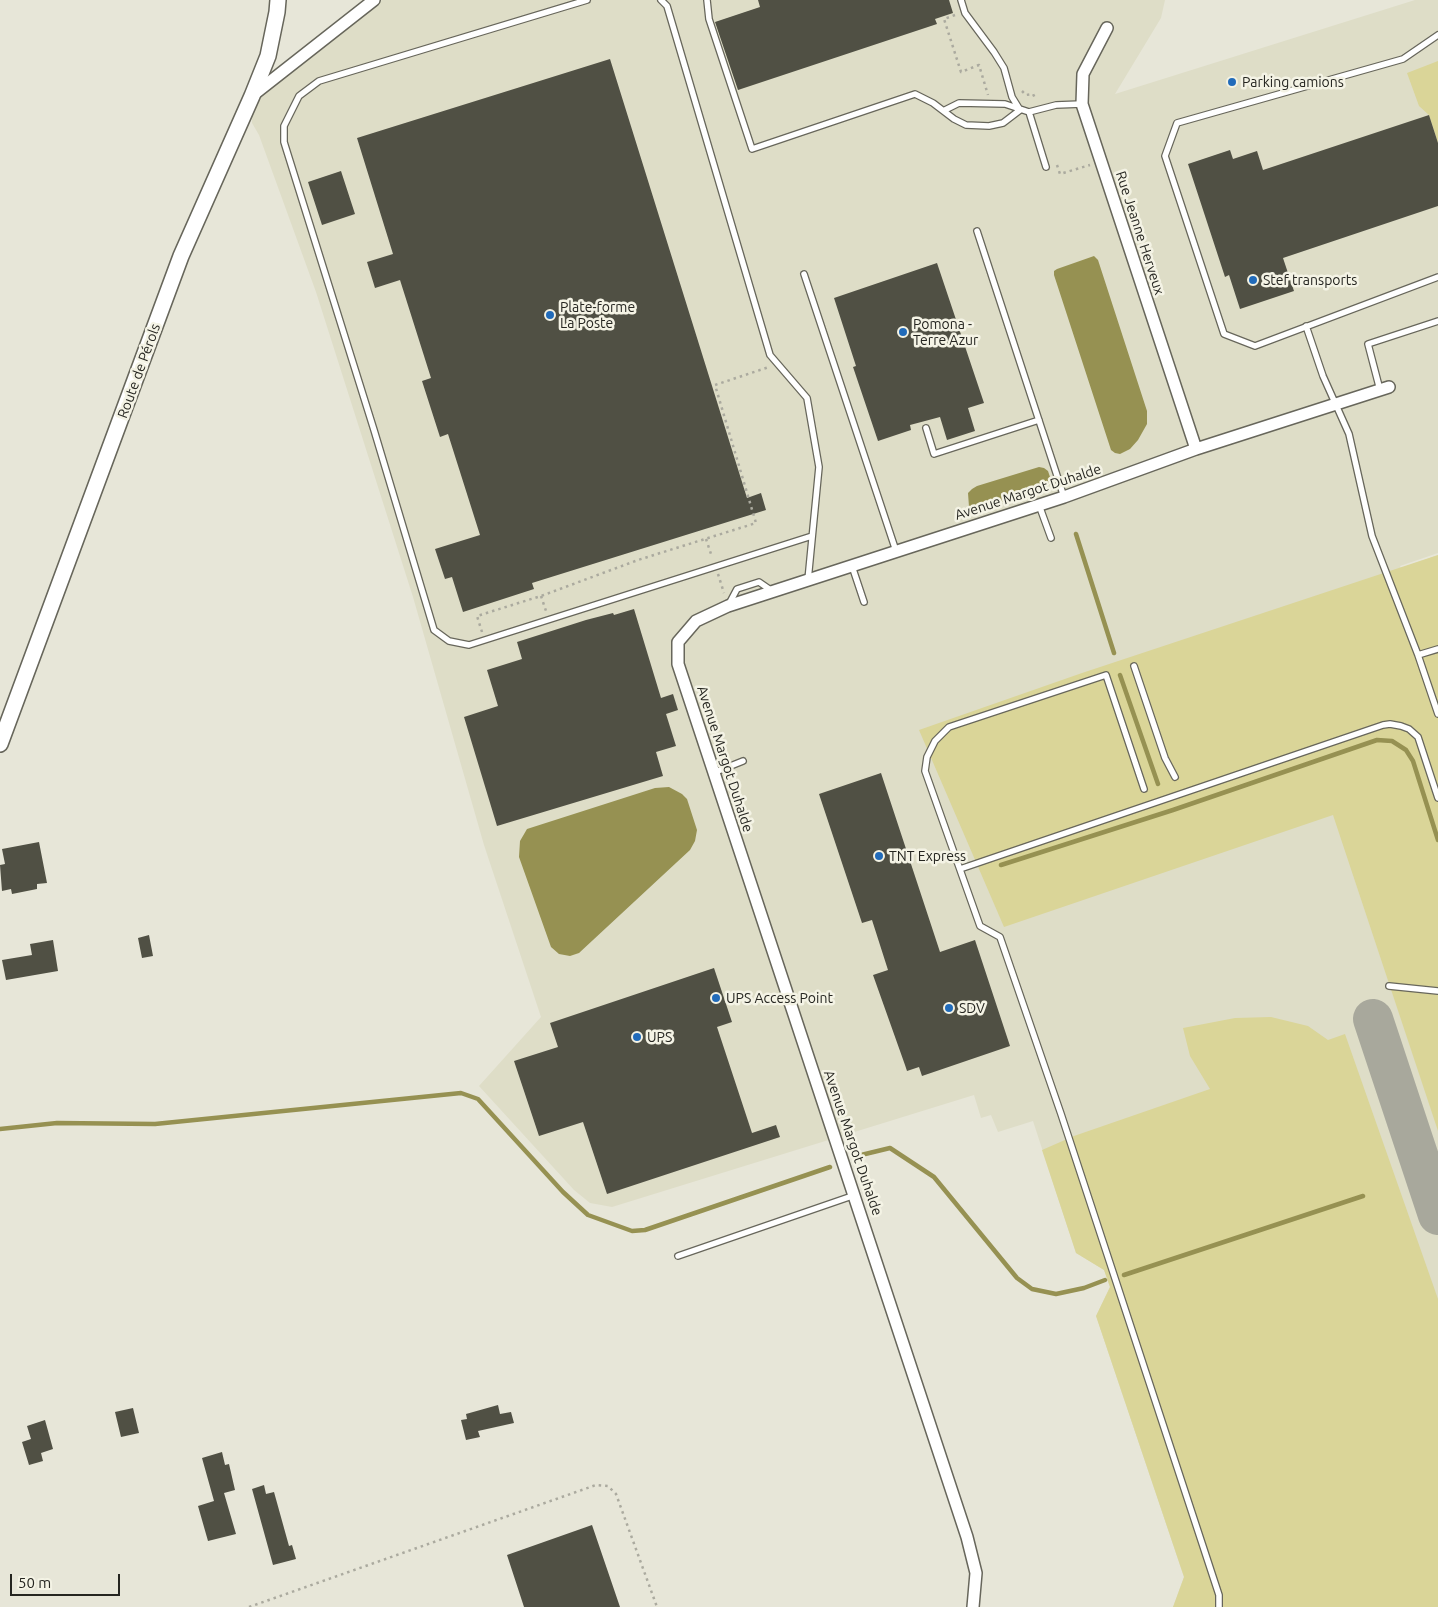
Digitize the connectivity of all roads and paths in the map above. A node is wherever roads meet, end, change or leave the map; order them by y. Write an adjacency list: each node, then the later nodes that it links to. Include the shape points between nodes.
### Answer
1 (278, 0): 10 (street, Route de Pérols, via 268,56)
2 (374, 0): 10 (street)
3 (587, 0): 38 (lane, via 320,81 299,96 284,126 284,142 434,630 449,641 468,645)
4 (661, 0): 22 (lane, via 667,6 770,355)
5 (707, 0): 13 (lane, via 709,19 752,149 915,94)
6 (961, 0): 7 (lane)
7 (962, 13): 11 (path, via 944,19 961,72 979,65); 14 (lane, via 1004,68 1012,97)
8 (1107, 28): 12 (street, Rue Jeanne Herveux, via 1083,74)
9 (1438, 35): 21 (lane, via 1403,59 1177,123 1165,156 1224,334 1255,346)
10 (252, 96): 43 (street, Route de Pérols, via 182,256)
11 (991, 103): 13 (lane, via 959,103); 14 (lane)
12 (1082, 104): 15 (lane, via 1056,105); 27 (street, Rue Jeanne Herveux)
13 (944, 110): 14 (lane, via 966,125 989,126 1003,122)
14 (1020, 110): 15 (lane)
15 (1029, 112): 16 (lane)
16 (1046, 167)
17 (977, 231): 25 (lane)
18 (804, 274): 32 (lane)
19 (1438, 277): 21 (lane)
20 (1438, 321): 23 (lane, via 1368,344)
21 (1306, 326): 24 (lane)
22 (778, 364): 30 (lane, via 806,398 818,466); 35 (path, via 715,385 756,522)
23 (1385, 388): 24 (street, Avenue Margot Duhalde)
24 (1336, 404): 27 (street, Avenue Margot Duhalde); 40 (lane, via 1349,434 1372,536)
25 (1039, 420): 26 (lane, via 934,454); 28 (lane)
26 (926, 428)
27 (1196, 449): 28 (street, Avenue Margot Duhalde)
28 (1064, 497): 29 (street, Avenue Margot Duhalde)
29 (1039, 505): 31 (lane); 32 (street, Avenue Margot Duhalde)
30 (812, 536): 34 (lane); 37 (lane)
31 (1051, 538)
32 (896, 551): 33 (street, Avenue Margot Duhalde)
33 (852, 566): 34 (street, Avenue Margot Duhalde); 36 (lane)
34 (808, 581): 45 (street, Avenue Margot Duhalde, via 728,606 696,621 678,642 678,664)
35 (541, 596): 37 (path); 38 (path, via 477,616)
36 (864, 602)
37 (549, 620): 38 (lane)
38 (485, 640)
39 (1438, 649): 40 (lane)
40 (1418, 655): 42 (lane)
41 (1134, 666): 46 (lane)
42 (1438, 714)
43 (0, 744)
44 (743, 761): 45 (lane)
45 (714, 772): 52 (street, Avenue Margot Duhalde)
46 (1175, 777)
47 (1144, 789): 49 (lane, via 1106,675 949,727 935,740 925,771)
48 (1438, 798): 49 (lane, via 1418,737 1401,726 1383,724)
49 (960, 869): 57 (lane, via 980,926 1000,937 1219,1595)
50 (1389, 986): 51 (lane)
51 (1438, 991)
52 (855, 1195): 53 (lane); 56 (street, Avenue Margot Duhalde, via 967,1537 976,1573)
53 (678, 1256)
54 (249, 1607): 55 (path, via 596,1485 608,1486 616,1494)
55 (657, 1607)
56 (973, 1607)
57 (1218, 1607)

